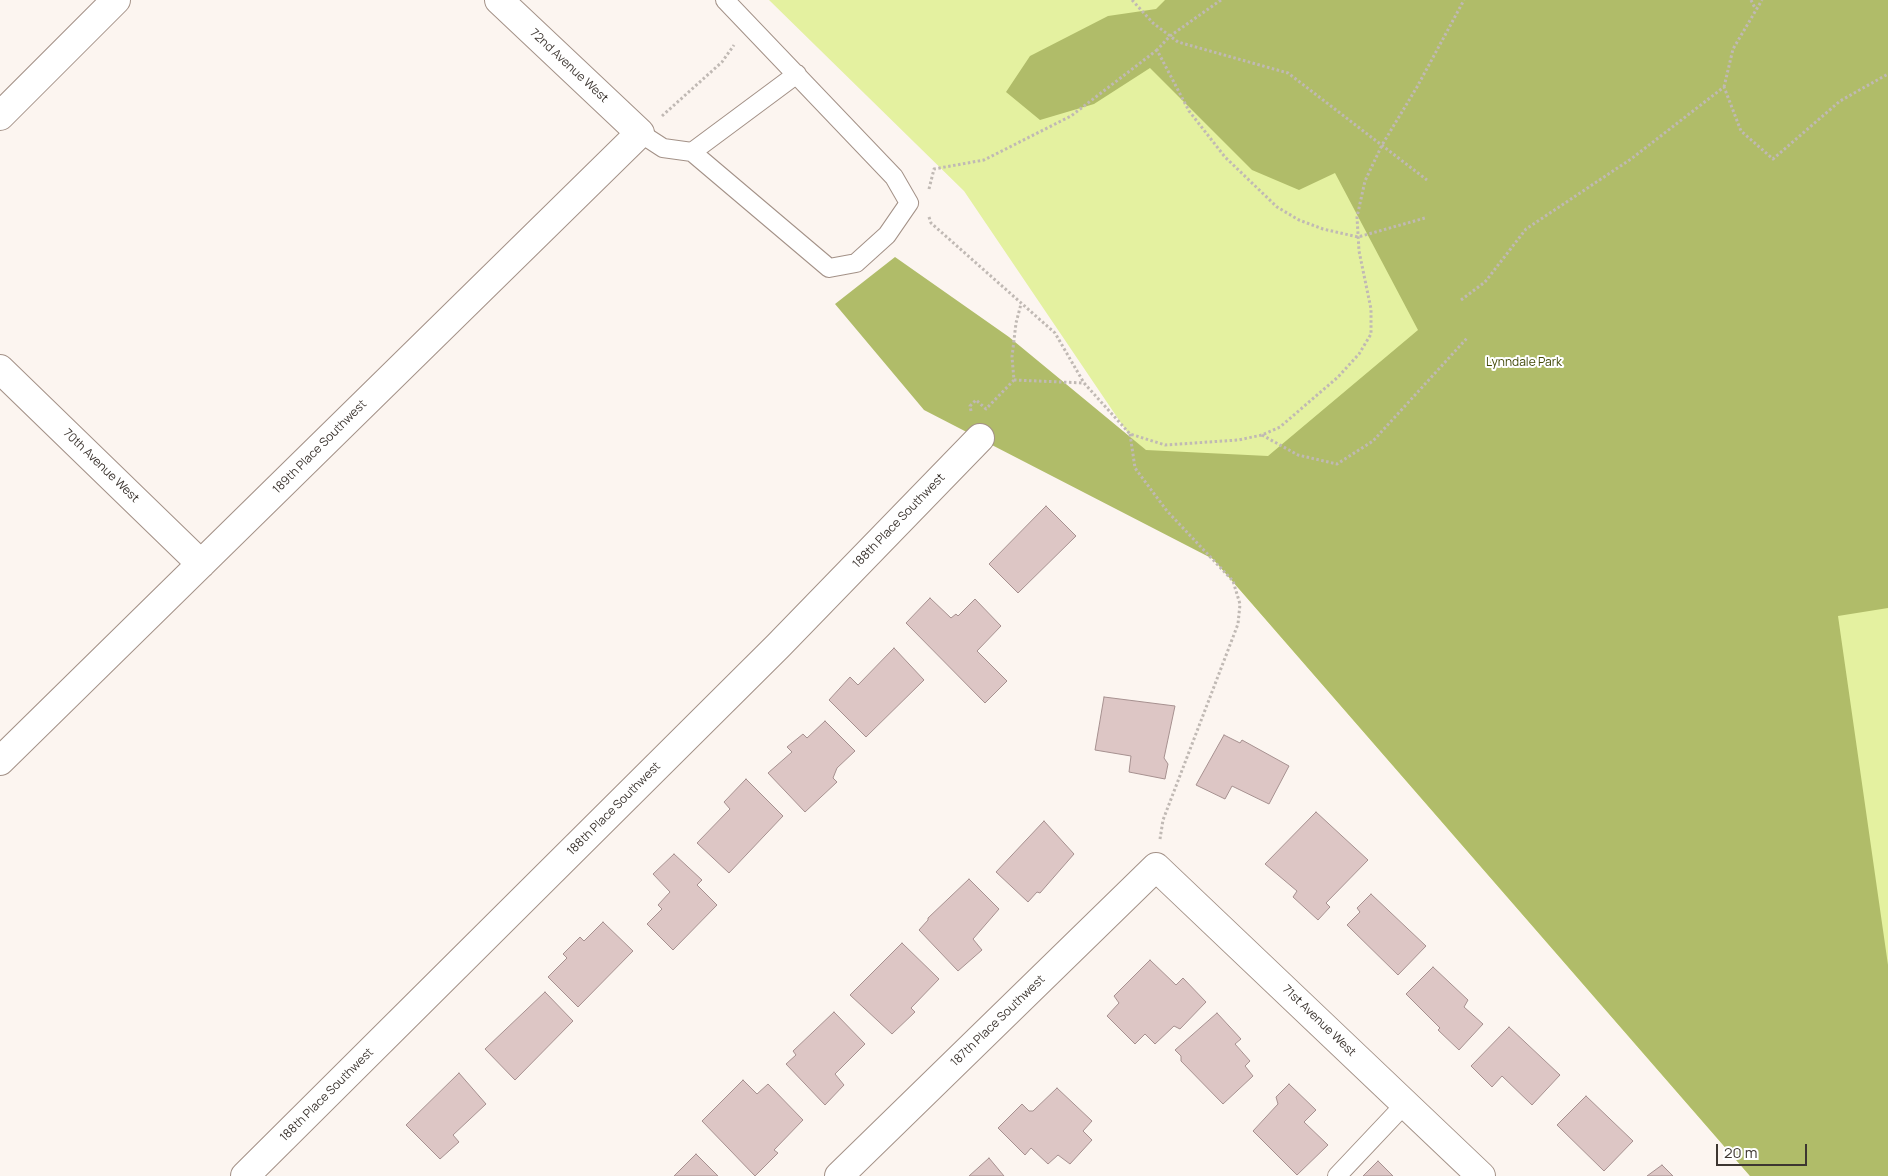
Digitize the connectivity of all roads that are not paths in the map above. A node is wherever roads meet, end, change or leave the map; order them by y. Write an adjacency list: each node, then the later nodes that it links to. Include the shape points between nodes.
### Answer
1 (116, 0): 5 (street)
2 (499, 0): 6 (street, 72nd Avenue West)
3 (725, 0): 4 (lane)
4 (798, 74): 7 (lane); 7 (lane, via 917,203 856,263 829,268)
5 (0, 116)
6 (640, 133): 7 (lane, via 663,148); 10 (street, 189th Place Southwest)
7 (692, 152)
8 (0, 368): 10 (street, 70th Avenue West)
9 (980, 438): 14 (street, 188th Place Southwest, via 778,646)
10 (201, 564): 11 (street, 189th Place Southwest)
11 (0, 761)
12 (1156, 867): 13 (street, 71st Avenue West); 15 (street, 187th Place Southwest)
13 (1406, 1104): 16 (lane); 17 (street, 71st Avenue West)
14 (245, 1176)
15 (839, 1176)
16 (1337, 1176)
17 (1481, 1176)

